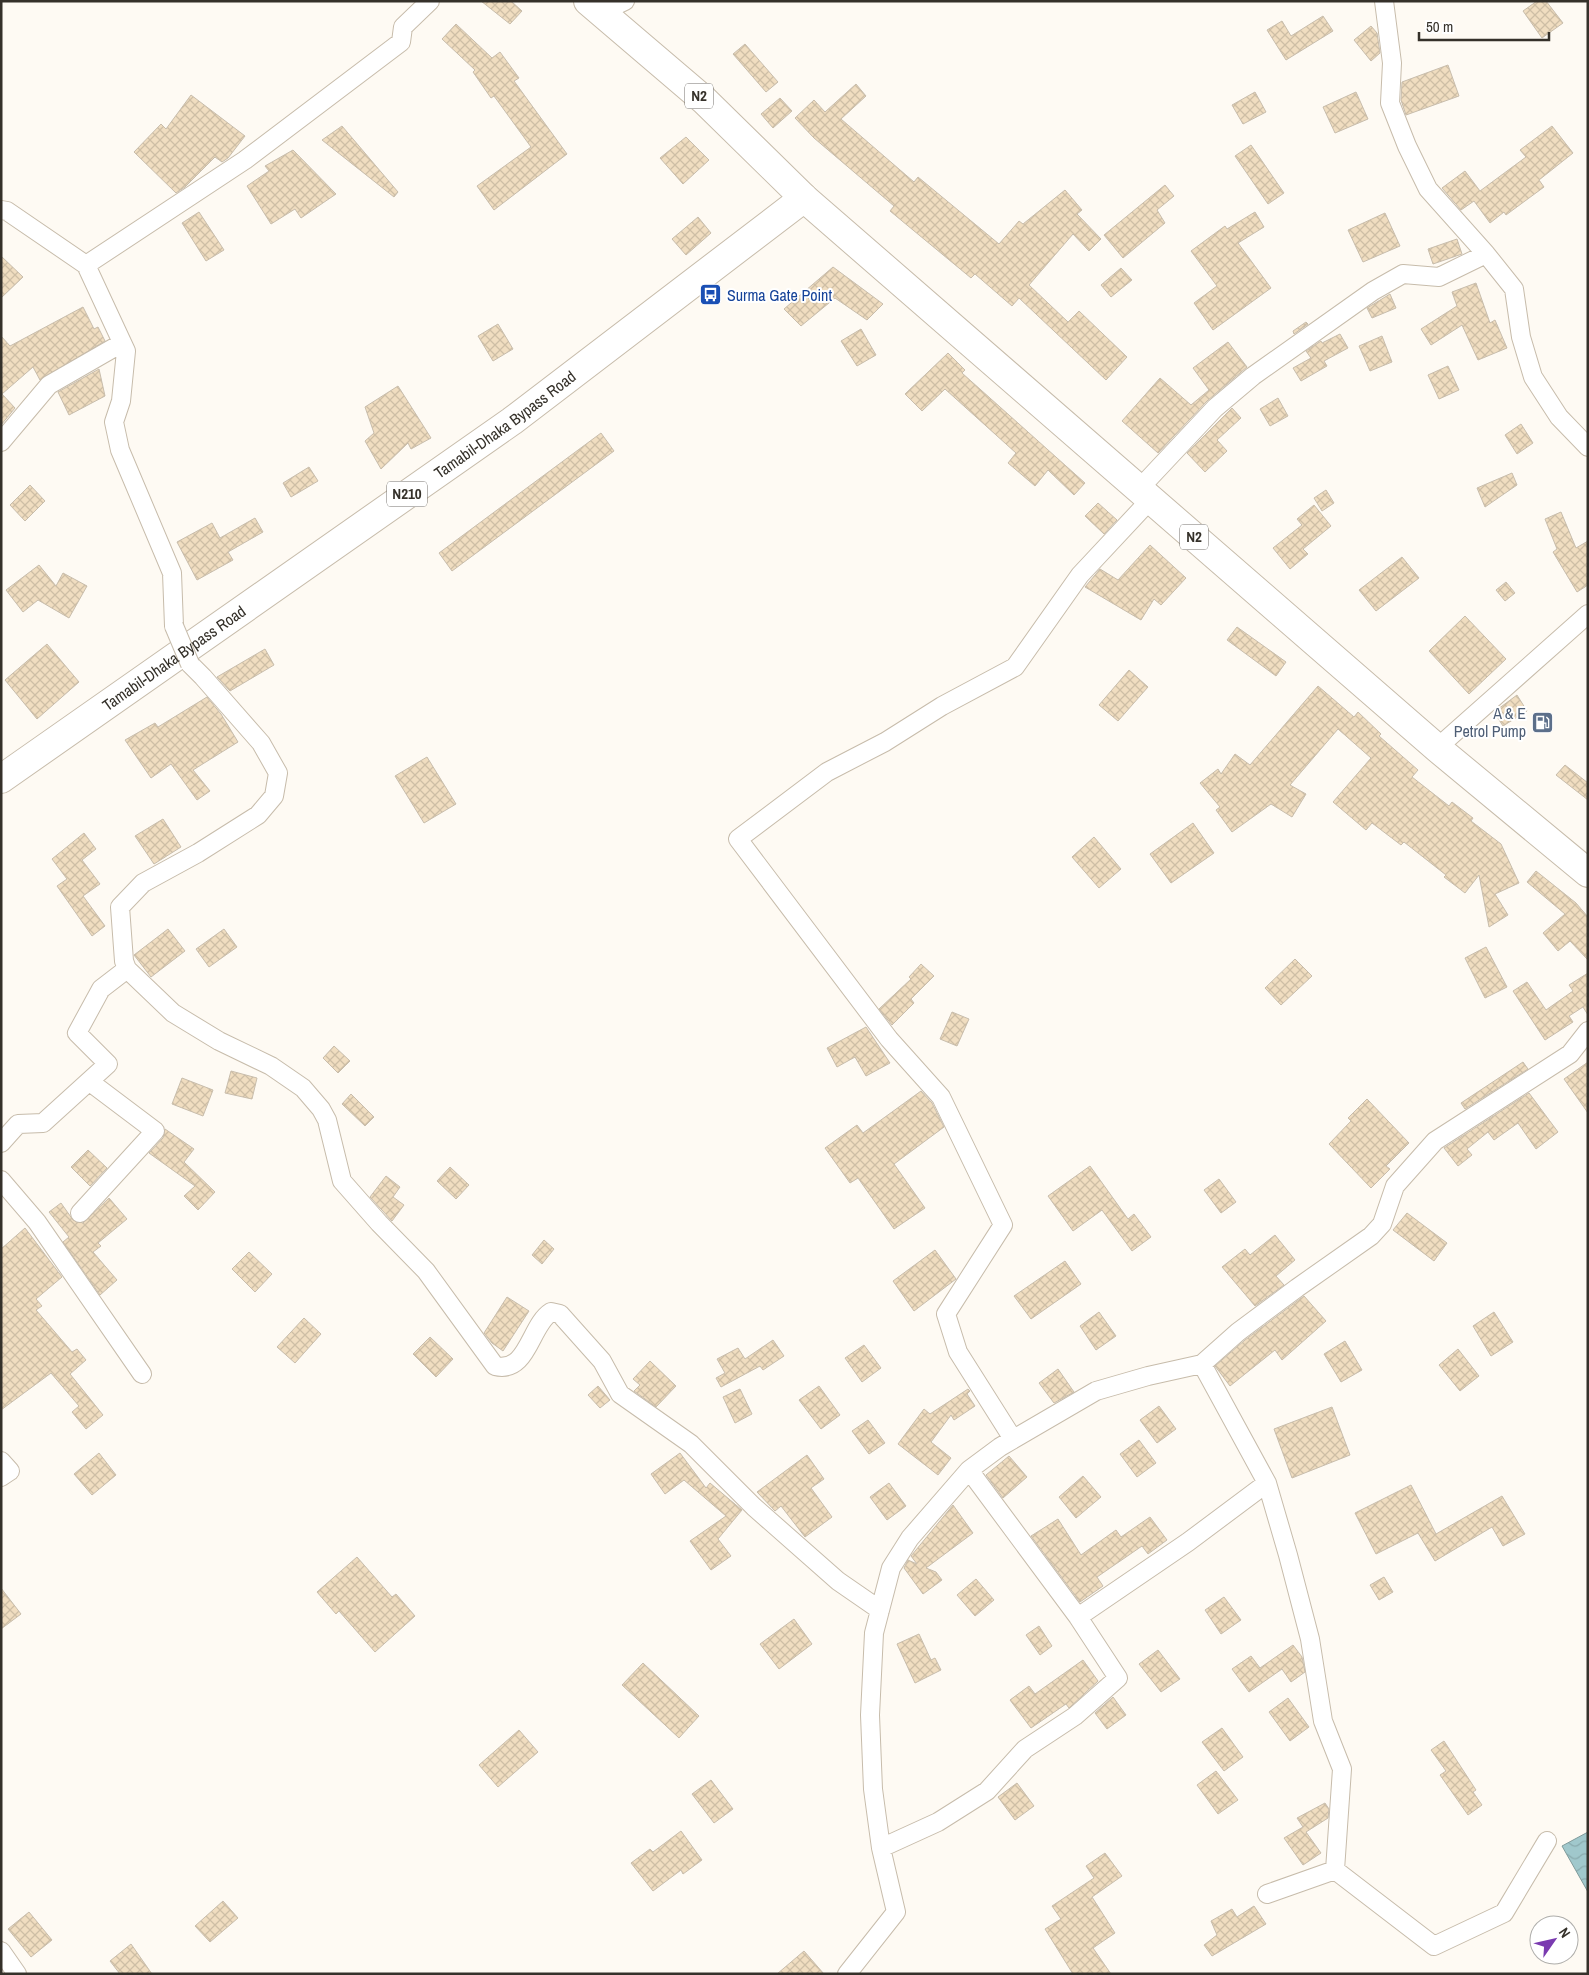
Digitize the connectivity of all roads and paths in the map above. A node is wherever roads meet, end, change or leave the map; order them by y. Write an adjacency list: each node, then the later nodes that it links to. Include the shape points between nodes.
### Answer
1 (430, 1): 8 (street, via 402,27 401,42 246,160)
2 (625, 1): 4 (street)
3 (1384, 1): 7 (street, via 1392,63 1390,103 1393,112 1428,189)
4 (594, 7): 5 (highway, N2, via 704,100)
5 (804, 198): 12 (highway, N2); 15 (highway, Tamabil-Dhaka Bypass Road / N210, via 512,421)
6 (1, 210): 8 (street, via 7,210)
7 (1486, 254): 11 (street, via 1514,290 1521,337 1533,377 1559,417); 12 (street, via 1439,276 1403,274 1373,291 1253,376 1215,408)
8 (86, 265): 9 (street)
9 (122, 343): 10 (street, via 49,385); 17 (street, bridge, via 126,351 121,400 114,422 120,450 172,573 174,626 190,664 261,744 278,773 274,796 258,815 143,883 120,907)
10 (1, 442)
11 (1588, 447)
12 (1145, 494): 14 (highway, N2); 25 (street, via 1080,575 1015,667 827,772 738,839 888,1039 941,1097 1003,1225 946,1314 958,1352)
13 (1588, 614): 14 (street)
14 (1437, 748): 16 (highway, N2)
15 (1, 779)
16 (1588, 873)
17 (127, 969): 19 (street, via 101,989 77,1033 108,1064); 30 (street, via 174,1013 219,1041 271,1066 303,1088 327,1120 342,1181 426,1272 495,1366 503,1368 518,1362 542,1317 551,1312 560,1314 602,1361 620,1394 691,1444 754,1507 838,1582)
18 (1588, 1031): 23 (street, via 1570,1054 1435,1141 1395,1186 1382,1224 1371,1236 1282,1299)
19 (90, 1082): 20 (street, via 43,1123 18,1124); 22 (street, via 155,1131)
20 (1, 1143)
21 (1, 1180): 24 (street, via 37,1222)
22 (80, 1213)
23 (1202, 1364): 25 (street, via 1096,1391); 29 (street)
24 (142, 1374)
25 (1013, 1439): 27 (street)
26 (1, 1462): 28 (street, via 10,1471)
27 (969, 1470): 30 (street, via 910,1538 891,1568); 31 (street)
28 (1, 1477)
29 (1267, 1483): 31 (street); 34 (street, via 1310,1639 1323,1721 1342,1769)
30 (880, 1610): 33 (street, via 874,1633 870,1715 873,1789)
31 (1078, 1617): 33 (street, via 1118,1678 1075,1716 1025,1749 987,1791 938,1822)
32 (1547, 1841): 34 (street, via 1504,1913 1434,1946)
33 (881, 1848): 38 (street, via 896,1912)
34 (1336, 1870): 35 (street)
35 (1266, 1894)
36 (1, 1951): 37 (street)
37 (17, 1974)
38 (847, 1974)

